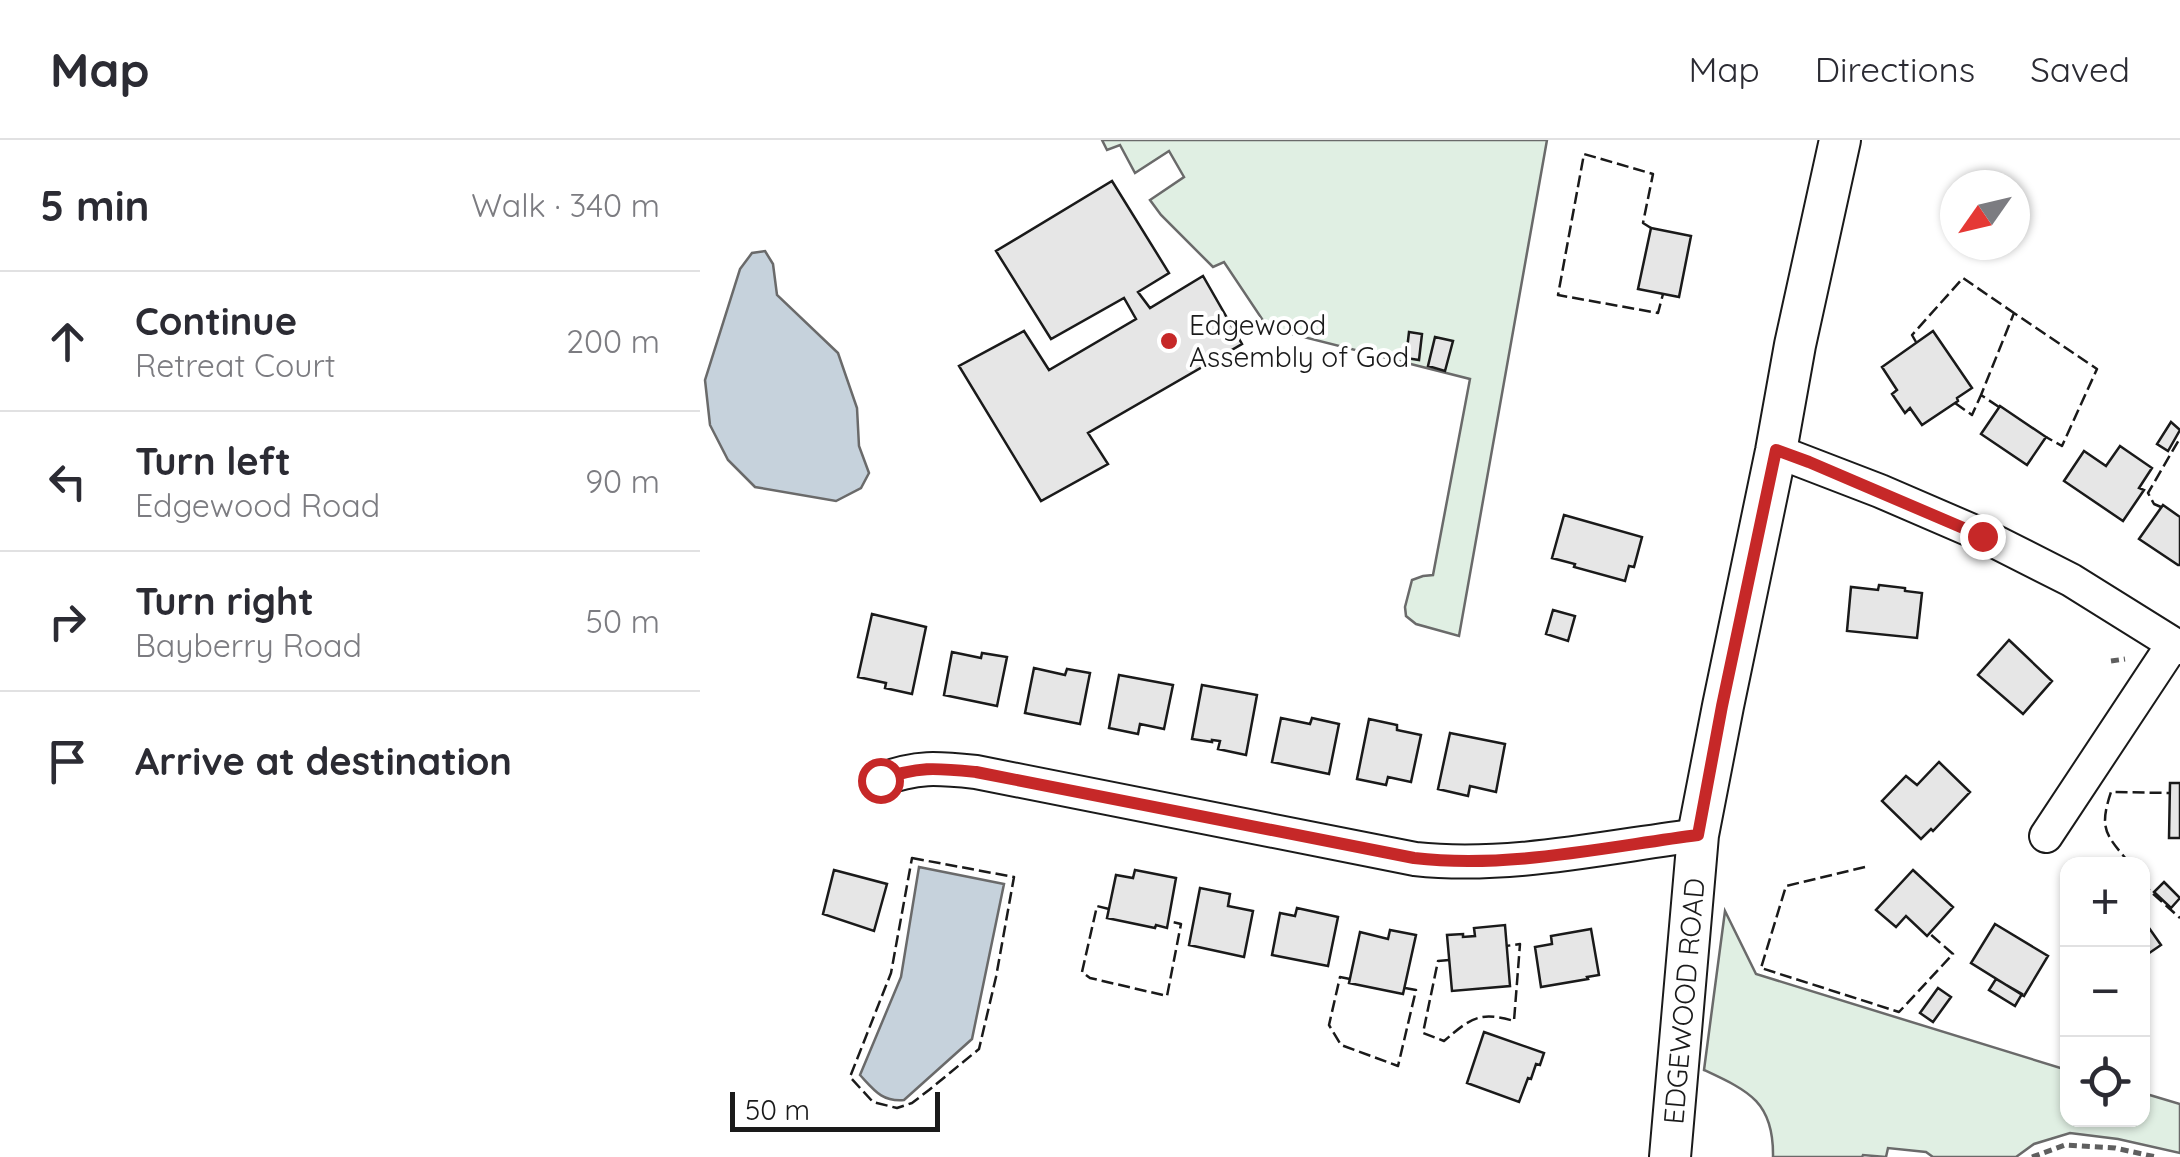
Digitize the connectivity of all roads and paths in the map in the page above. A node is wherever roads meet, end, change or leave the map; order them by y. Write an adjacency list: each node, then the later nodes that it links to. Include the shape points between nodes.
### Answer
1 (1840, 140): 2 (main road, EDGEWOOD ROAD)
2 (1776, 450): 3 (street, via 1982,536 2070,580); 7 (main road, EDGEWOOD ROAD)
3 (2176, 646): 8 (street)
4 (2125, 659): 5 (path)
5 (2111, 662)
6 (880, 780): 7 (street, via 907,770 976,772 1446,862 1501,862)
7 (1698, 835): 9 (main road, EDGEWOOD ROAD)
8 (2046, 836)
9 (1670, 1157)
10 (2032, 1157): 11 (path, via 2065,1145)
11 (2156, 1157)

